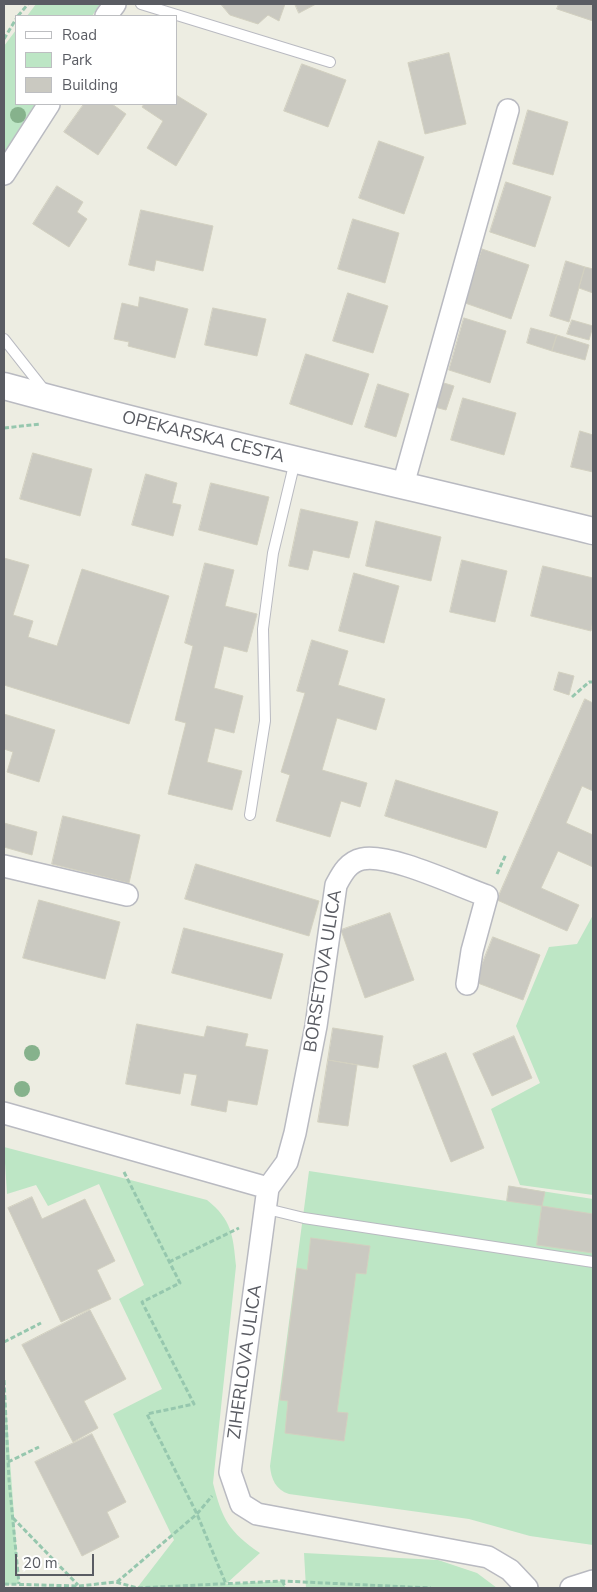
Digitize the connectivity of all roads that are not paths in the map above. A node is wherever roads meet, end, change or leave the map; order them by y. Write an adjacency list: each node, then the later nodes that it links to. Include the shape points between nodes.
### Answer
1 (115, 4): 3 (street)
2 (141, 4): 4 (lane)
3 (107, 15)
4 (177, 15)
5 (178, 15): 6 (lane)
6 (330, 62)
7 (47, 105): 9 (street)
8 (508, 110): 14 (street)
9 (4, 174)
10 (4, 339): 12 (lane)
11 (4, 386): 12 (street, OPEKARSKA CESTA)
12 (49, 411): 13 (street, OPEKARSKA CESTA)
13 (295, 461): 14 (street, OPEKARSKA CESTA); 16 (lane, via 273,553 263,629 265,721)
14 (402, 485): 15 (street, OPEKARSKA CESTA)
15 (593, 531)
16 (250, 815)
17 (4, 866): 18 (street)
18 (128, 895)
19 (467, 984): 21 (street, BORSETOVA ULICA, via 487,896 383,858 361,859 346,868 336,886 316,1026 295,1133 287,1162)
20 (4, 1113): 21 (street, via 109,1144)
21 (266, 1207): 22 (lane, via 304,1218); 24 (street, ZIHERLOVA ULICA, via 230,1472 241,1504 257,1514 488,1557 510,1570)
22 (593, 1262)
23 (593, 1581): 25 (street)
24 (527, 1588)
25 (571, 1588)

